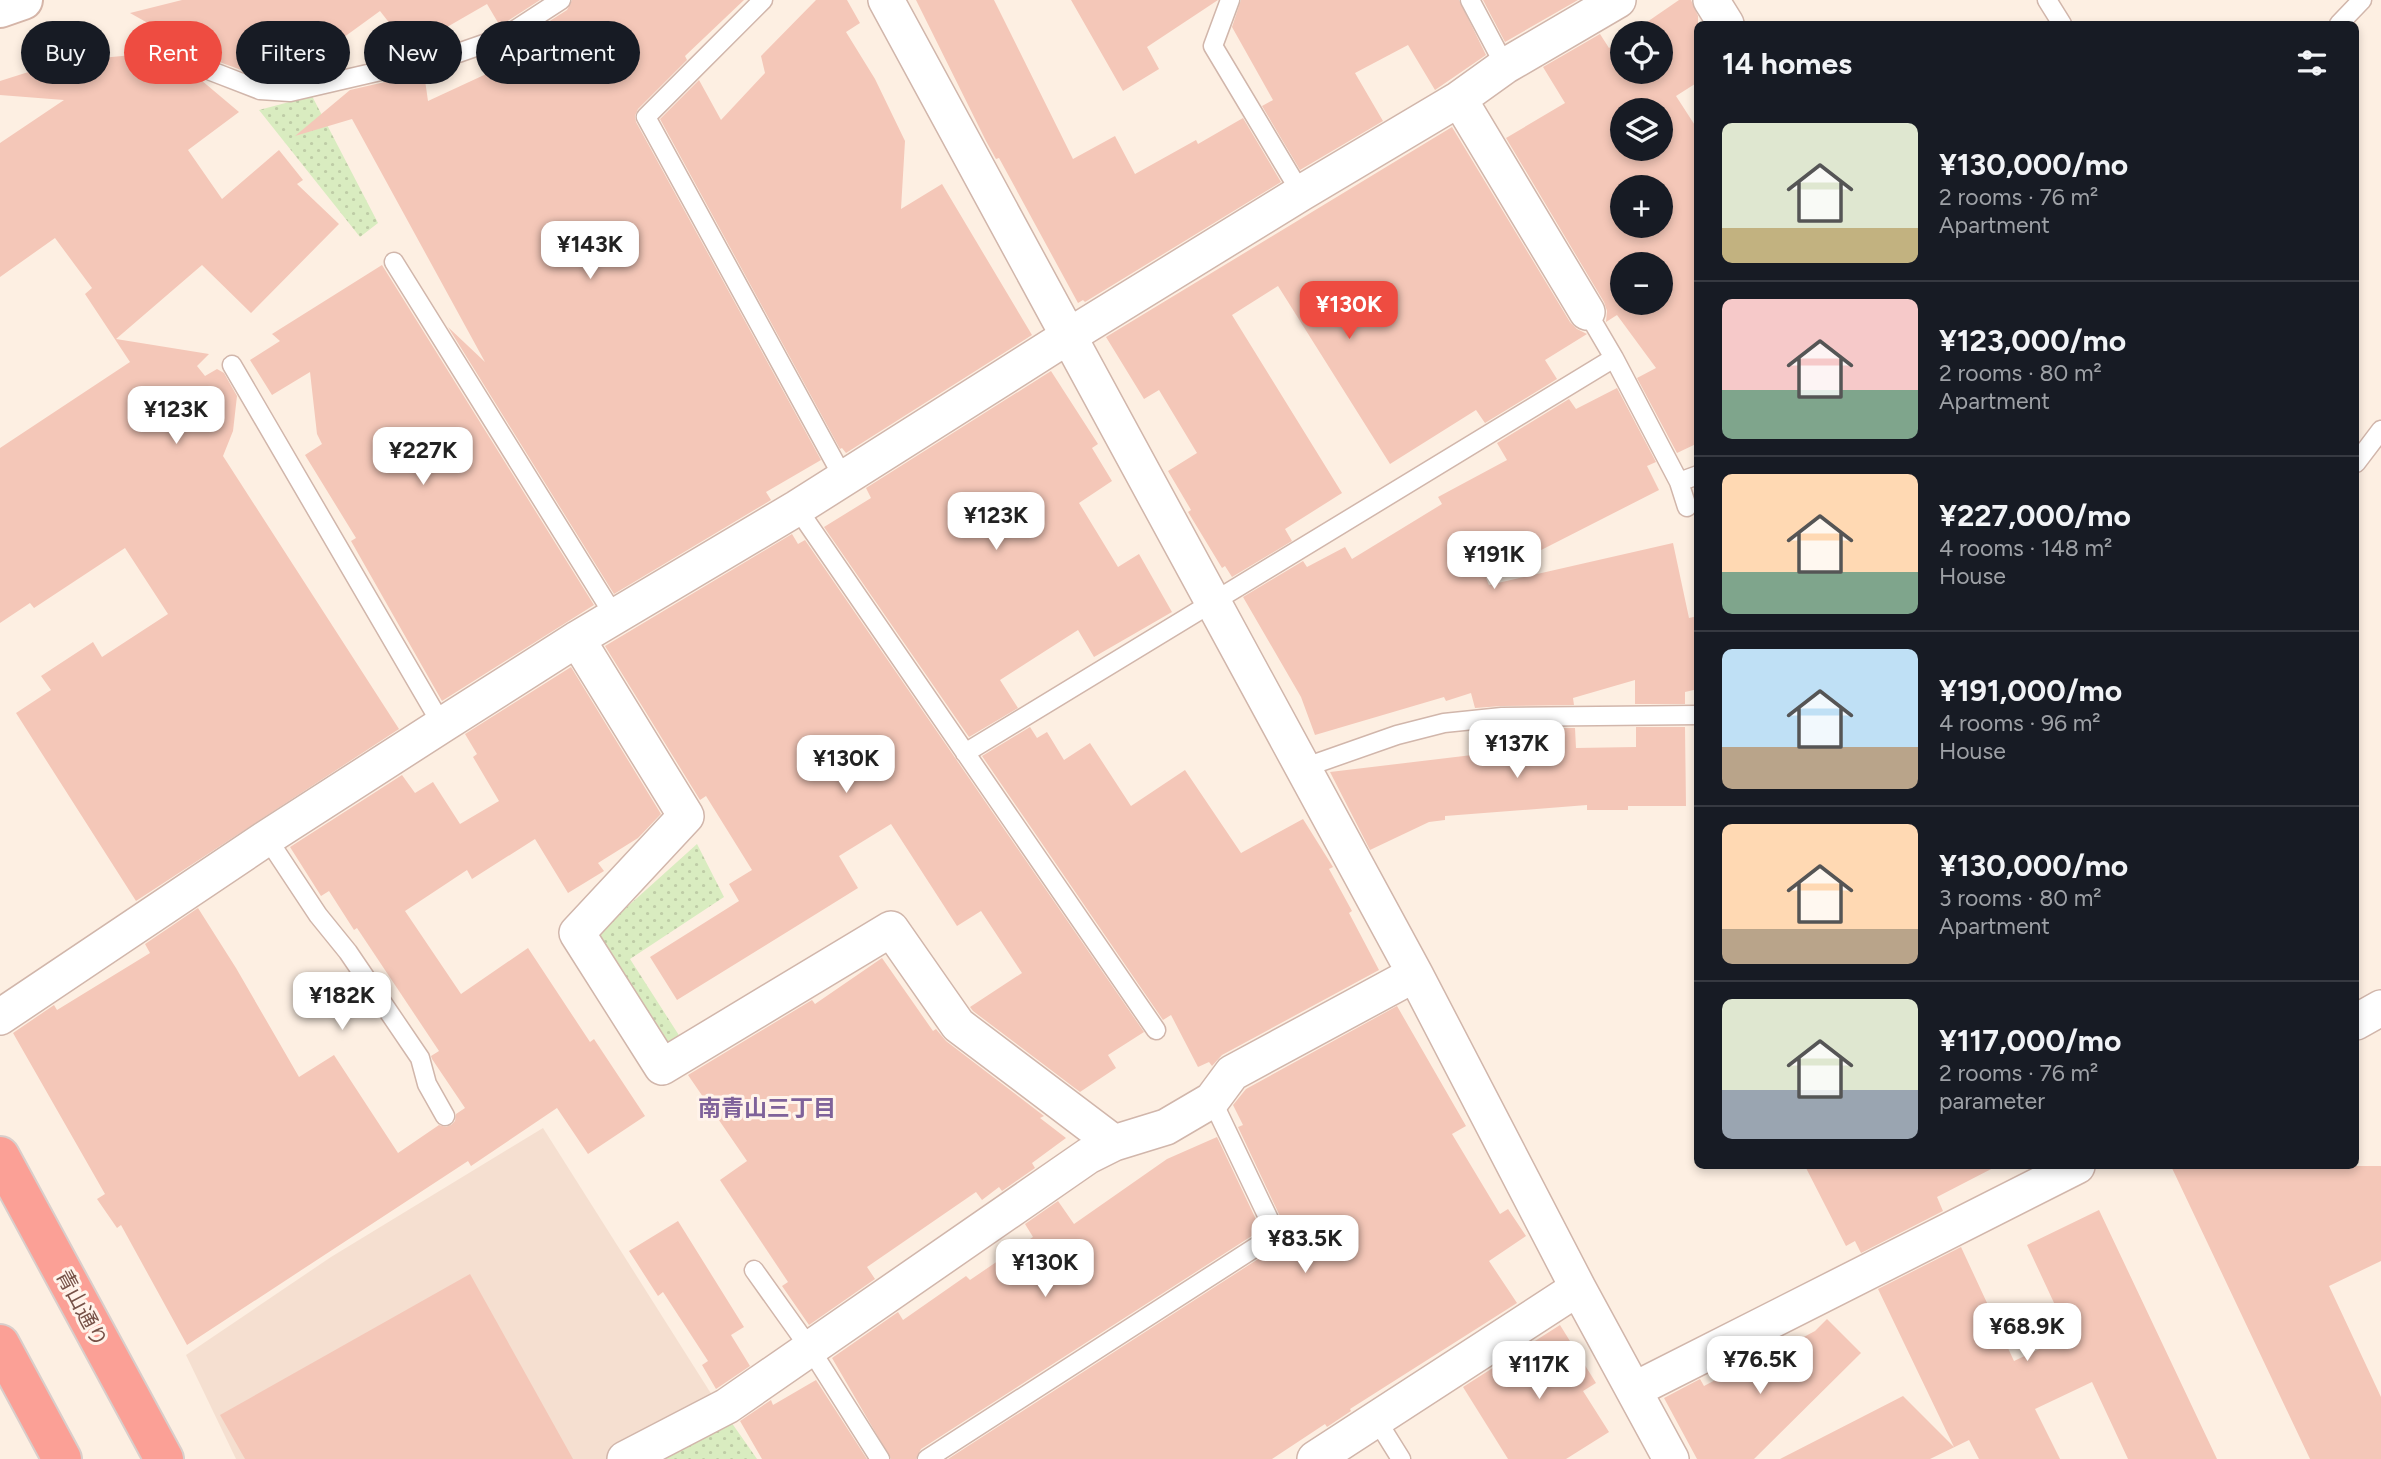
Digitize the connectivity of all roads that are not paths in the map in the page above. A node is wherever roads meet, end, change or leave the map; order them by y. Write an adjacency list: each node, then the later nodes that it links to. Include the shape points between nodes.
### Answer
1 (23, 0): 10 (main road)
2 (561, 0): 14 (lane, via 504,37 458,53 290,92 260,90)
3 (763, 0): 25 (lane, via 646,117)
4 (887, 0): 19 (street)
5 (1230, 0): 16 (lane, via 1213,47)
6 (1470, 0): 13 (lane)
7 (1618, 0): 13 (street)
8 (1711, 0): 11 (street)
9 (2047, 0): 12 (lane)
10 (0, 8)
11 (1724, 21)
12 (2060, 21)
13 (1505, 66): 15 (street)
14 (222, 75)
15 (1459, 99): 16 (street); 18 (street)
16 (1301, 193): 19 (street)
17 (394, 262): 30 (lane)
18 (1587, 312): 20 (lane)
19 (1068, 337): 25 (street); 29 (street)
20 (1614, 358): 26 (lane); 29 (lane)
21 (232, 365): 33 (lane)
22 (2381, 430): 23 (lane)
23 (2359, 459)
24 (1694, 476): 26 (lane)
25 (844, 479): 28 (street)
26 (1679, 482): 27 (lane)
27 (1687, 507)
28 (797, 509): 30 (street); 34 (lane)
29 (1213, 600): 34 (lane); 35 (street)
30 (615, 617): 31 (street)
31 (577, 639): 33 (street); 44 (street, via 686,816 577,933 662,1067 891,929 958,1025)
32 (1694, 715): 35 (lane, via 1502,717 1444,723)
33 (442, 725): 36 (street)
34 (965, 753): 41 (lane)
35 (1303, 768): 37 (street, via 1346,865)
36 (267, 838): 39 (street); 43 (lane, via 420,1058)
37 (1415, 974): 42 (street, via 1232,1073); 48 (street)
38 (2381, 1009): 40 (street)
39 (0, 1017)
40 (2359, 1020)
41 (1156, 1030)
42 (1212, 1100): 44 (street, via 1166,1127); 57 (lane, via 1276,1234)
43 (444, 1116)
44 (1114, 1143): 49 (street, via 1088,1156)
45 (0, 1156): 54 (highway, 青山通り)
46 (2071, 1169): 51 (street)
47 (754, 1270): 49 (lane)
48 (1578, 1288): 51 (street); 52 (street)
49 (811, 1350): 55 (street, via 727,1406); 56 (lane)
50 (3, 1355): 53 (highway)
51 (1634, 1390): 60 (street)
52 (1376, 1419): 58 (street); 59 (lane)
53 (62, 1459)
54 (164, 1459)
55 (625, 1459)
56 (880, 1459)
57 (927, 1459)
58 (1315, 1459)
59 (1401, 1459)
60 (1671, 1459)

